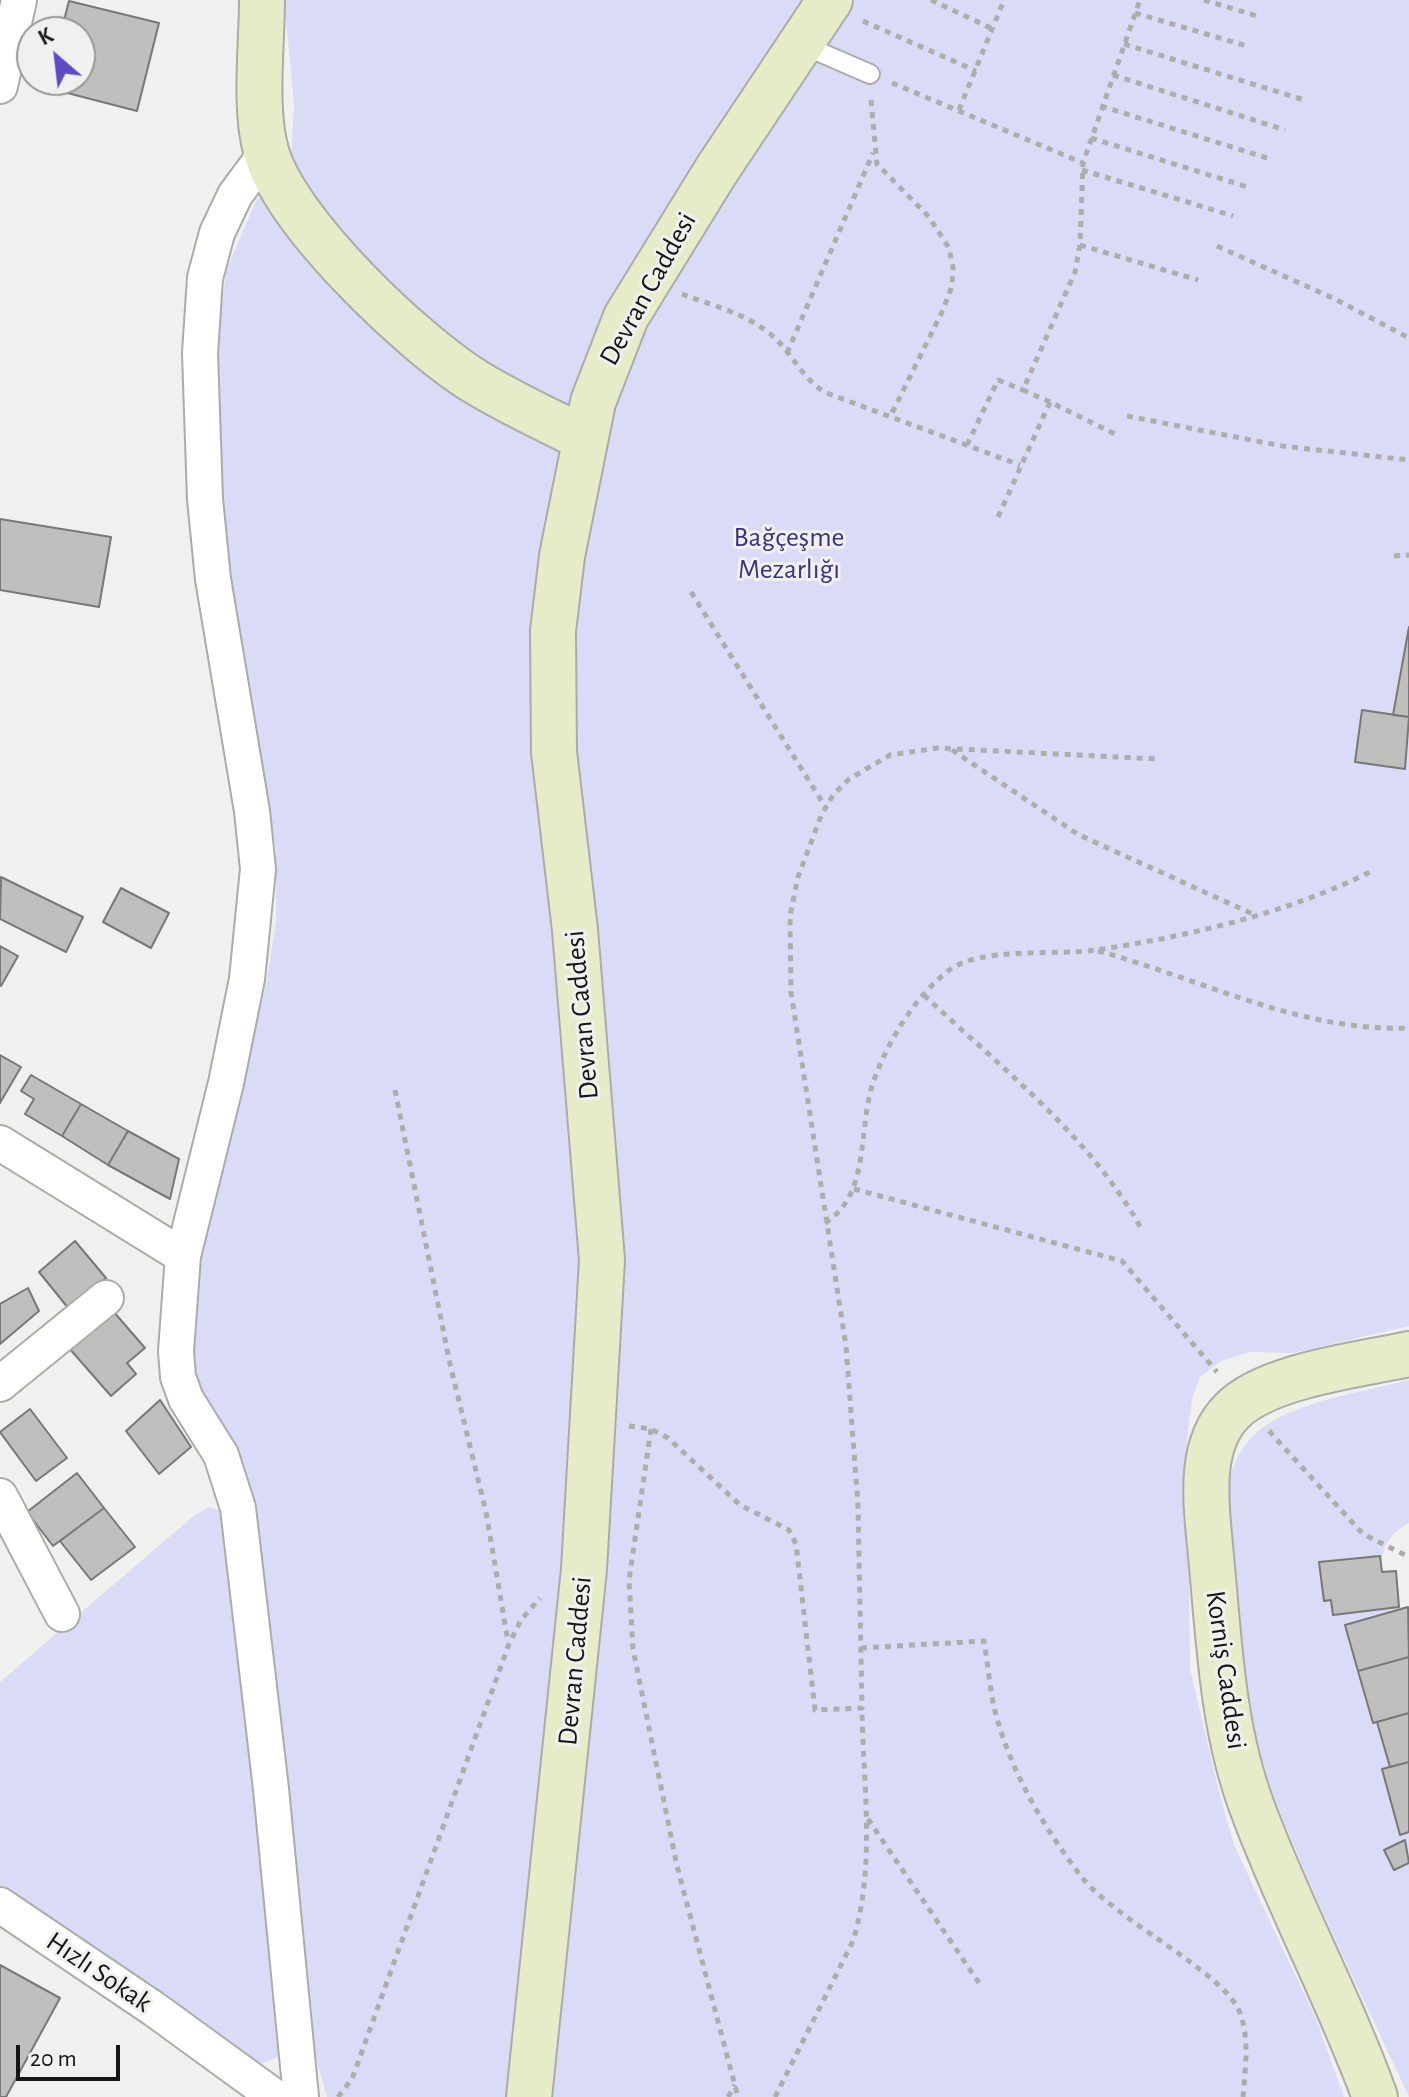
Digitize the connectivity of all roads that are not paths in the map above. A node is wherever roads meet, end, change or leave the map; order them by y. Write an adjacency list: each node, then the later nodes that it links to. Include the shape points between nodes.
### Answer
1 (19, 0): 6 (street)
2 (262, 0): 7 (main road)
3 (844, 9): 4 (main road, Devran Caddesi)
4 (803, 45): 5 (lane); 8 (main road, Devran Caddesi, via 647,282 603,368)
5 (870, 74)
6 (0, 86)
7 (266, 153): 8 (main road, via 289,197 324,243 428,347 475,382); 10 (street, via 235,195 217,233 205,278 200,353 206,512 258,869 247,979)
8 (583, 438): 19 (main road, Devran Caddesi, via 553,631 552,695 602,1260 584,1569)
9 (0, 1143): 10 (street)
10 (183, 1256): 18 (street, via 178,1377 200,1427 221,1455 238,1508)
11 (106, 1298): 13 (street)
12 (1409, 1354): 20 (main road, Korniş Caddesi, via 1280,1385 1242,1401 1212,1443 1207,1487 1223,1684 1234,1746 1251,1805)
13 (0, 1384)
14 (0, 1496): 15 (street)
15 (62, 1614)
16 (0, 1905): 17 (street, Hızlı Sokak)
17 (275, 2097)
18 (301, 2097)
19 (529, 2097)
20 (1375, 2097)

